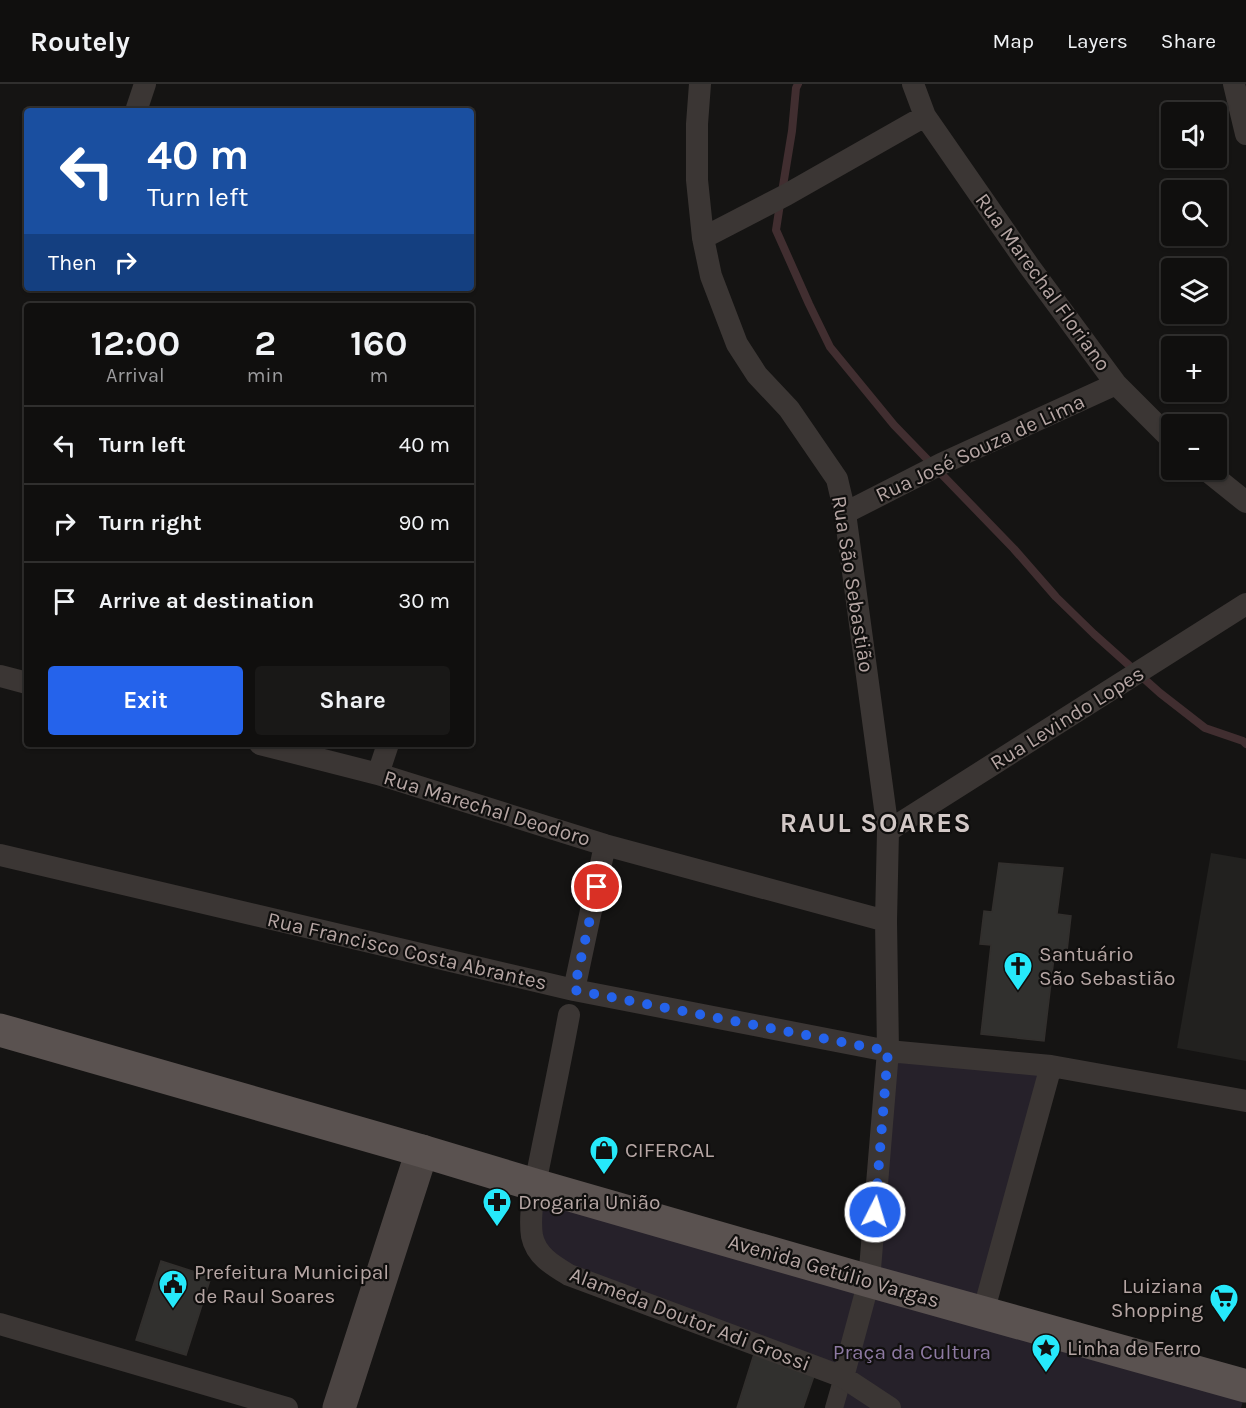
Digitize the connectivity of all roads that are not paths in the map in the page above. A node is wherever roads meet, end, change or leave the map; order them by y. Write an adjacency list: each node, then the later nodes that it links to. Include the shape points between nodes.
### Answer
1 (145, 84): 5 (street)
2 (700, 84): 8 (street, Rua São Sebastião, via 697,180)
3 (913, 84): 6 (street, Rua Marechal Floriano)
4 (1234, 84): 7 (street)
5 (137, 108)
6 (925, 116): 8 (street); 9 (street, Rua Marechal Floriano)
7 (1246, 134)
8 (703, 238): 13 (street, Rua São Sebastião, via 711,276 737,344 757,375 789,409 837,479)
9 (1116, 384): 10 (street, Rua Marechal Floriano); 13 (street, Rua José Souza de Lima)
10 (1161, 429)
11 (1218, 480): 12 (street)
12 (1246, 502)
13 (845, 513): 20 (street, Rua São Sebastião)
14 (1246, 604): 20 (street, Rua Levindo Lopes)
15 (0, 676): 16 (street)
16 (24, 682)
17 (272, 747): 19 (street, Rua Marechal Deodoro)
18 (387, 747): 19 (street)
19 (378, 774): 21 (street, Rua Marechal Deodoro)
20 (888, 831): 23 (street, Rua São Sebastião)
21 (606, 845): 23 (street, Rua Marechal Deodoro); 24 (street)
22 (0, 855): 24 (street, Rua Francisco Costa Abrantes)
23 (886, 921): 27 (street, Rua São Sebastião)
24 (574, 990): 27 (street, Rua Francisco Costa Abrantes)
25 (569, 1015): 31 (street, Alameda Doutor Adi Grossi)
26 (0, 1030): 30 (main road, Avenida Getúlio Vargas)
27 (888, 1051): 28 (street, Rua Francisco Costa Abrantes); 32 (street, Rua São Sebastião)
28 (1051, 1066): 29 (street, Rua Francisco Costa Abrantes); 33 (street)
29 (1246, 1101)
30 (423, 1151): 31 (main road, Avenida Getúlio Vargas); 38 (main road)
31 (535, 1185): 32 (main road, Avenida Getúlio Vargas); 35 (street, Alameda Doutor Adi Grossi, via 532,1237 550,1264 569,1275)
32 (869, 1281): 33 (main road, Avenida Getúlio Vargas); 35 (street, Rua São Sebastião)
33 (983, 1313): 36 (main road, Avenida Getúlio Vargas)
34 (0, 1324): 37 (street)
35 (843, 1377): 39 (street); 40 (street, Alameda Doutor Adi Grossi)
36 (1246, 1386)
37 (287, 1408)
38 (339, 1408)
39 (834, 1408)
40 (890, 1408)

